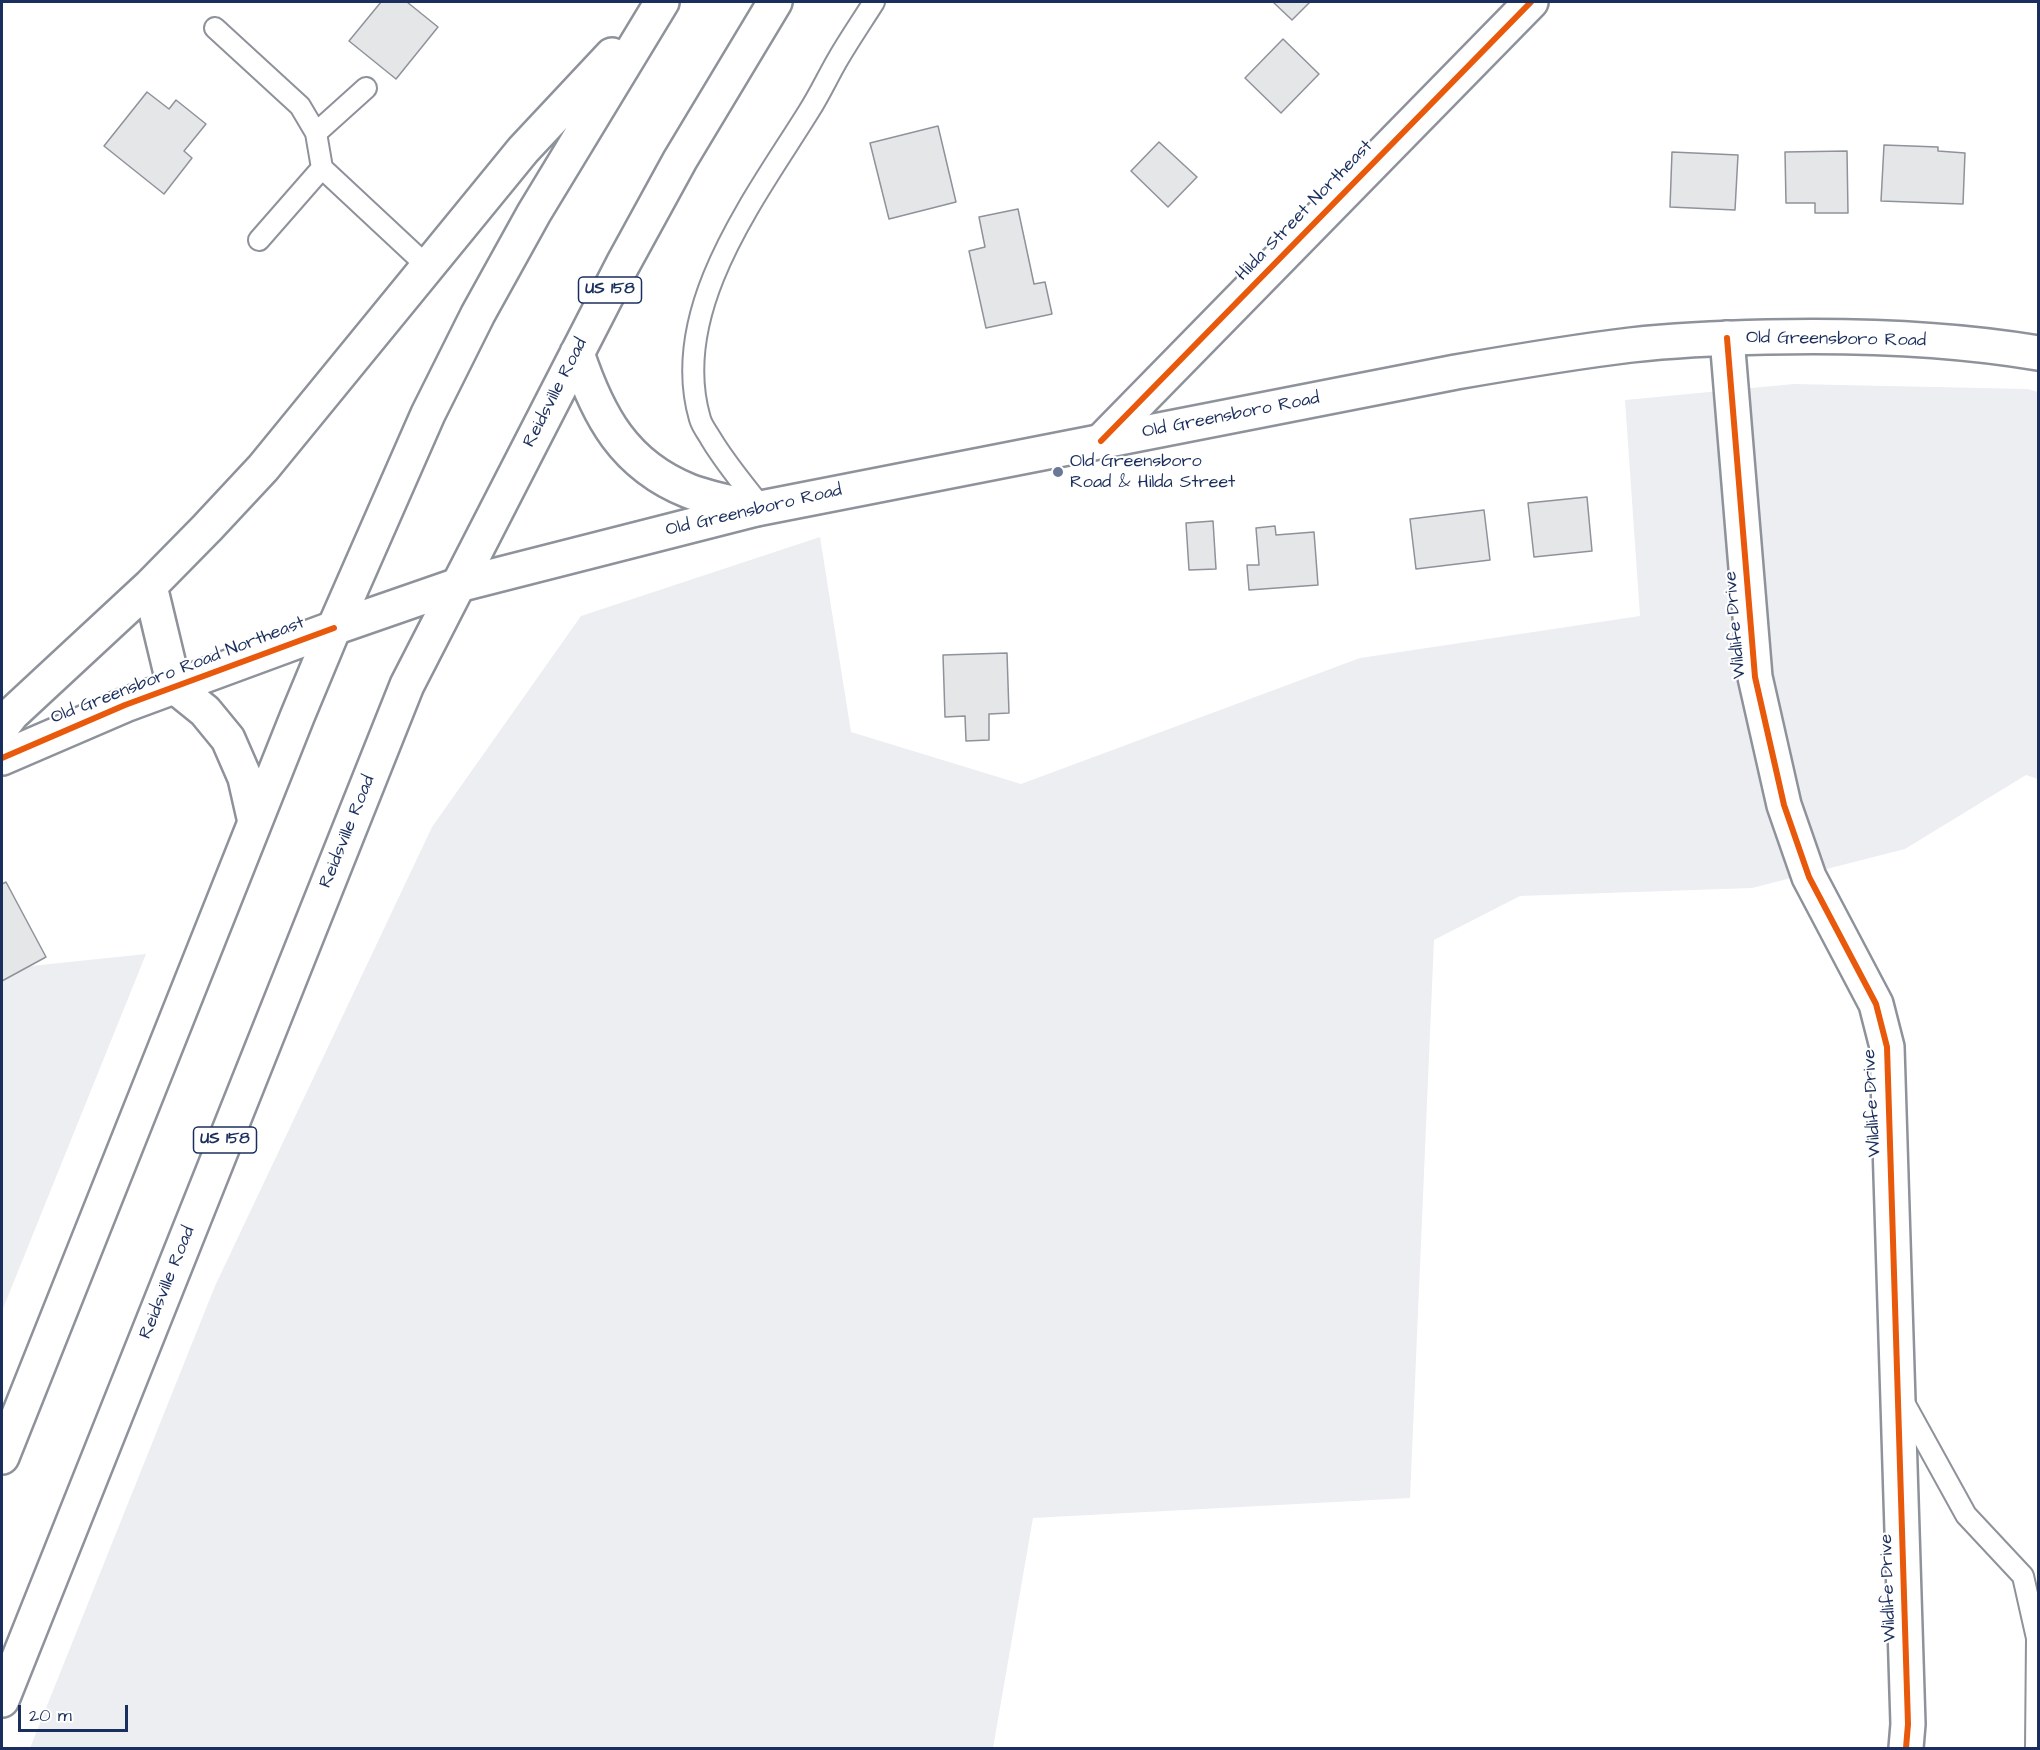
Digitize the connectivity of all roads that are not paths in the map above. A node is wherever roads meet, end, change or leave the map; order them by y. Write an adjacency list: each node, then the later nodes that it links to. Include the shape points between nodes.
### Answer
1 (775, 2): 12 (main road, Reidsville Road / US 158, via 675,170)
2 (874, 2): 15 (lane, via 752,200 705,297 694,347 700,421)
3 (1531, 2): 14 (main road, Hilda Street Northeast)
4 (660, 4): 10 (main road, via 523,150); 18 (main road, via 478,314 428,414)
5 (215, 28): 7 (lane, via 300,106)
6 (366, 88): 7 (lane)
7 (316, 133): 8 (lane)
8 (322, 168): 9 (lane); 10 (lane)
9 (259, 240)
10 (428, 266): 17 (main road, via 262,468)
11 (1727, 338): 13 (main road, Old Greensboro Road, via 1901,339); 14 (main road, Old Greensboro Road, via 1549,356); 23 (main road, Wildlife Drive, via 1754,666 1784,805 1809,878 1876,1004 1887,1047)
12 (577, 353): 15 (main road, via 599,410 641,464 691,492); 16 (main road, Reidsville Road / US 158)
13 (2038, 353)
14 (1101, 441): 15 (main road, Old Greensboro Road)
15 (759, 509): 16 (main road, Old Greensboro Road)
16 (458, 585): 18 (main road, Old Greensboro Road); 25 (main road, Reidsville Road / US 158, via 407,685)
17 (150, 586): 19 (main road); 20 (main road)
18 (334, 628): 19 (main road, Old Greensboro Road Northeast); 22 (main road)
19 (174, 686): 21 (main road, Old Greensboro Road Northeast); 22 (main road, via 205,711 228,739 245,778)
20 (2, 727)
21 (2, 758)
22 (255, 822): 24 (main road)
23 (1898, 1392): 26 (main road, Wildlife Drive); 27 (lane, via 1966,1515 2023,1576 2037,1638)
24 (2, 1457)
25 (2, 1700)
26 (1906, 1749)
27 (2036, 1749)

